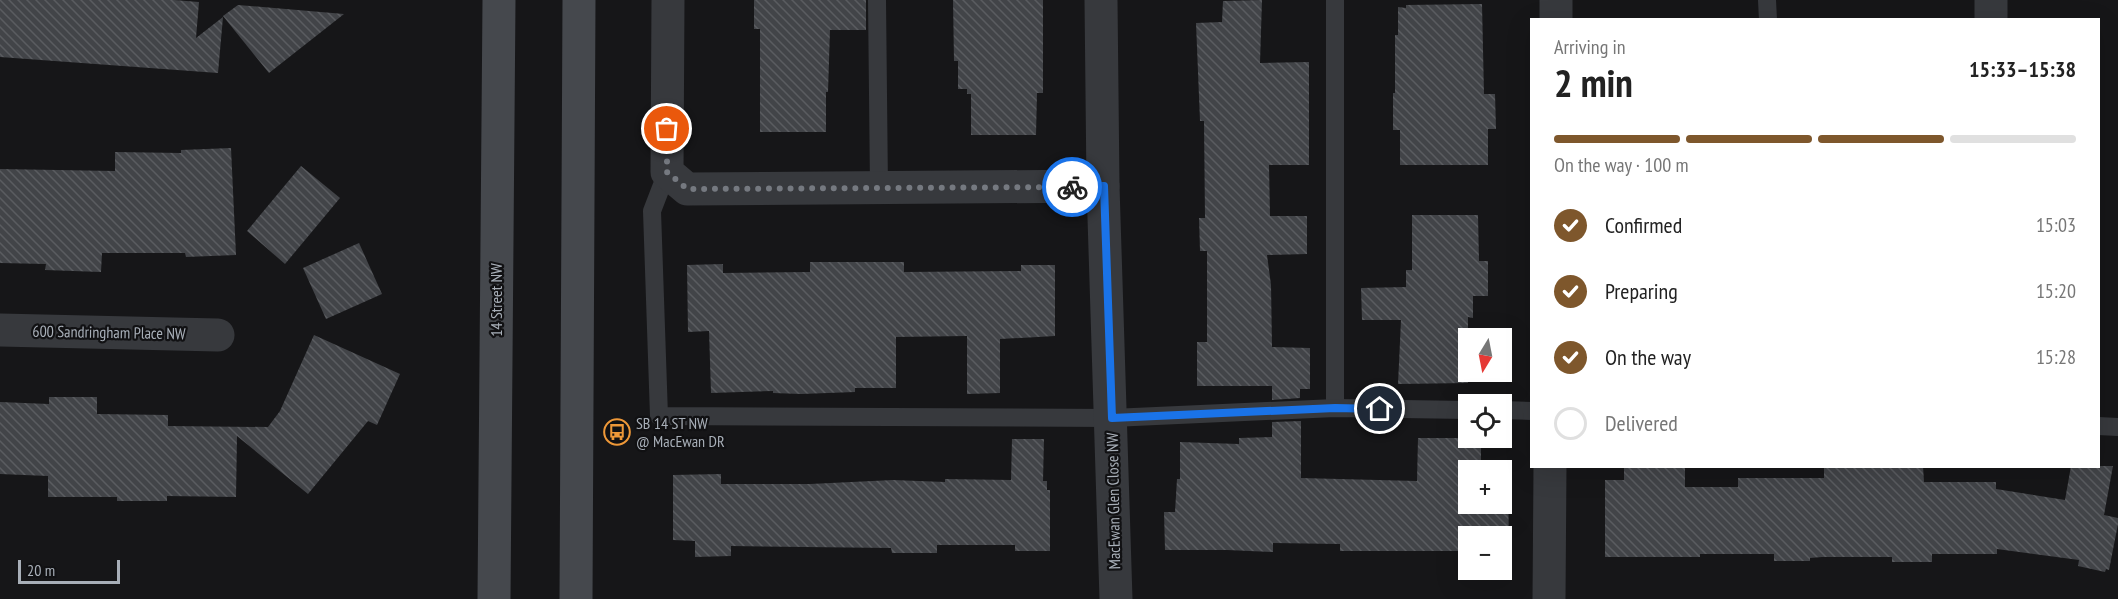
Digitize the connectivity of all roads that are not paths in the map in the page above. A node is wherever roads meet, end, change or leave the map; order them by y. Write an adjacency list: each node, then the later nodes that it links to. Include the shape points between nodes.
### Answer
1 (499, 0): 26 (main road, 14 Street NW)
2 (579, 0): 27 (main road)
3 (668, 0): 13 (street)
4 (877, 0): 15 (lane)
5 (1101, 0): 14 (street, MacEwan Glen Close NW)
6 (1335, 0): 18 (lane)
7 (1556, 0): 10 (street)
8 (1767, 0): 11 (lane)
9 (1991, 0): 12 (street)
10 (1556, 18)
11 (1768, 18)
12 (1990, 18)
13 (667, 172): 15 (street, via 687,189); 22 (lane, via 652,211 658,416)
14 (1104, 186): 15 (street); 22 (street, MacEwan Glen Close NW)
15 (879, 188)
16 (0, 330): 17 (street, 600 Sandringham Place NW)
17 (218, 334)
18 (1335, 408): 19 (lane); 22 (lane)
19 (1458, 410)
20 (1512, 410): 21 (lane)
21 (1530, 411)
22 (1112, 418): 28 (street, MacEwan Glen Close NW)
23 (2100, 426): 24 (lane)
24 (2118, 427)
25 (1550, 468): 29 (street)
26 (494, 599)
27 (576, 599)
28 (1116, 599)
29 (1549, 599)

